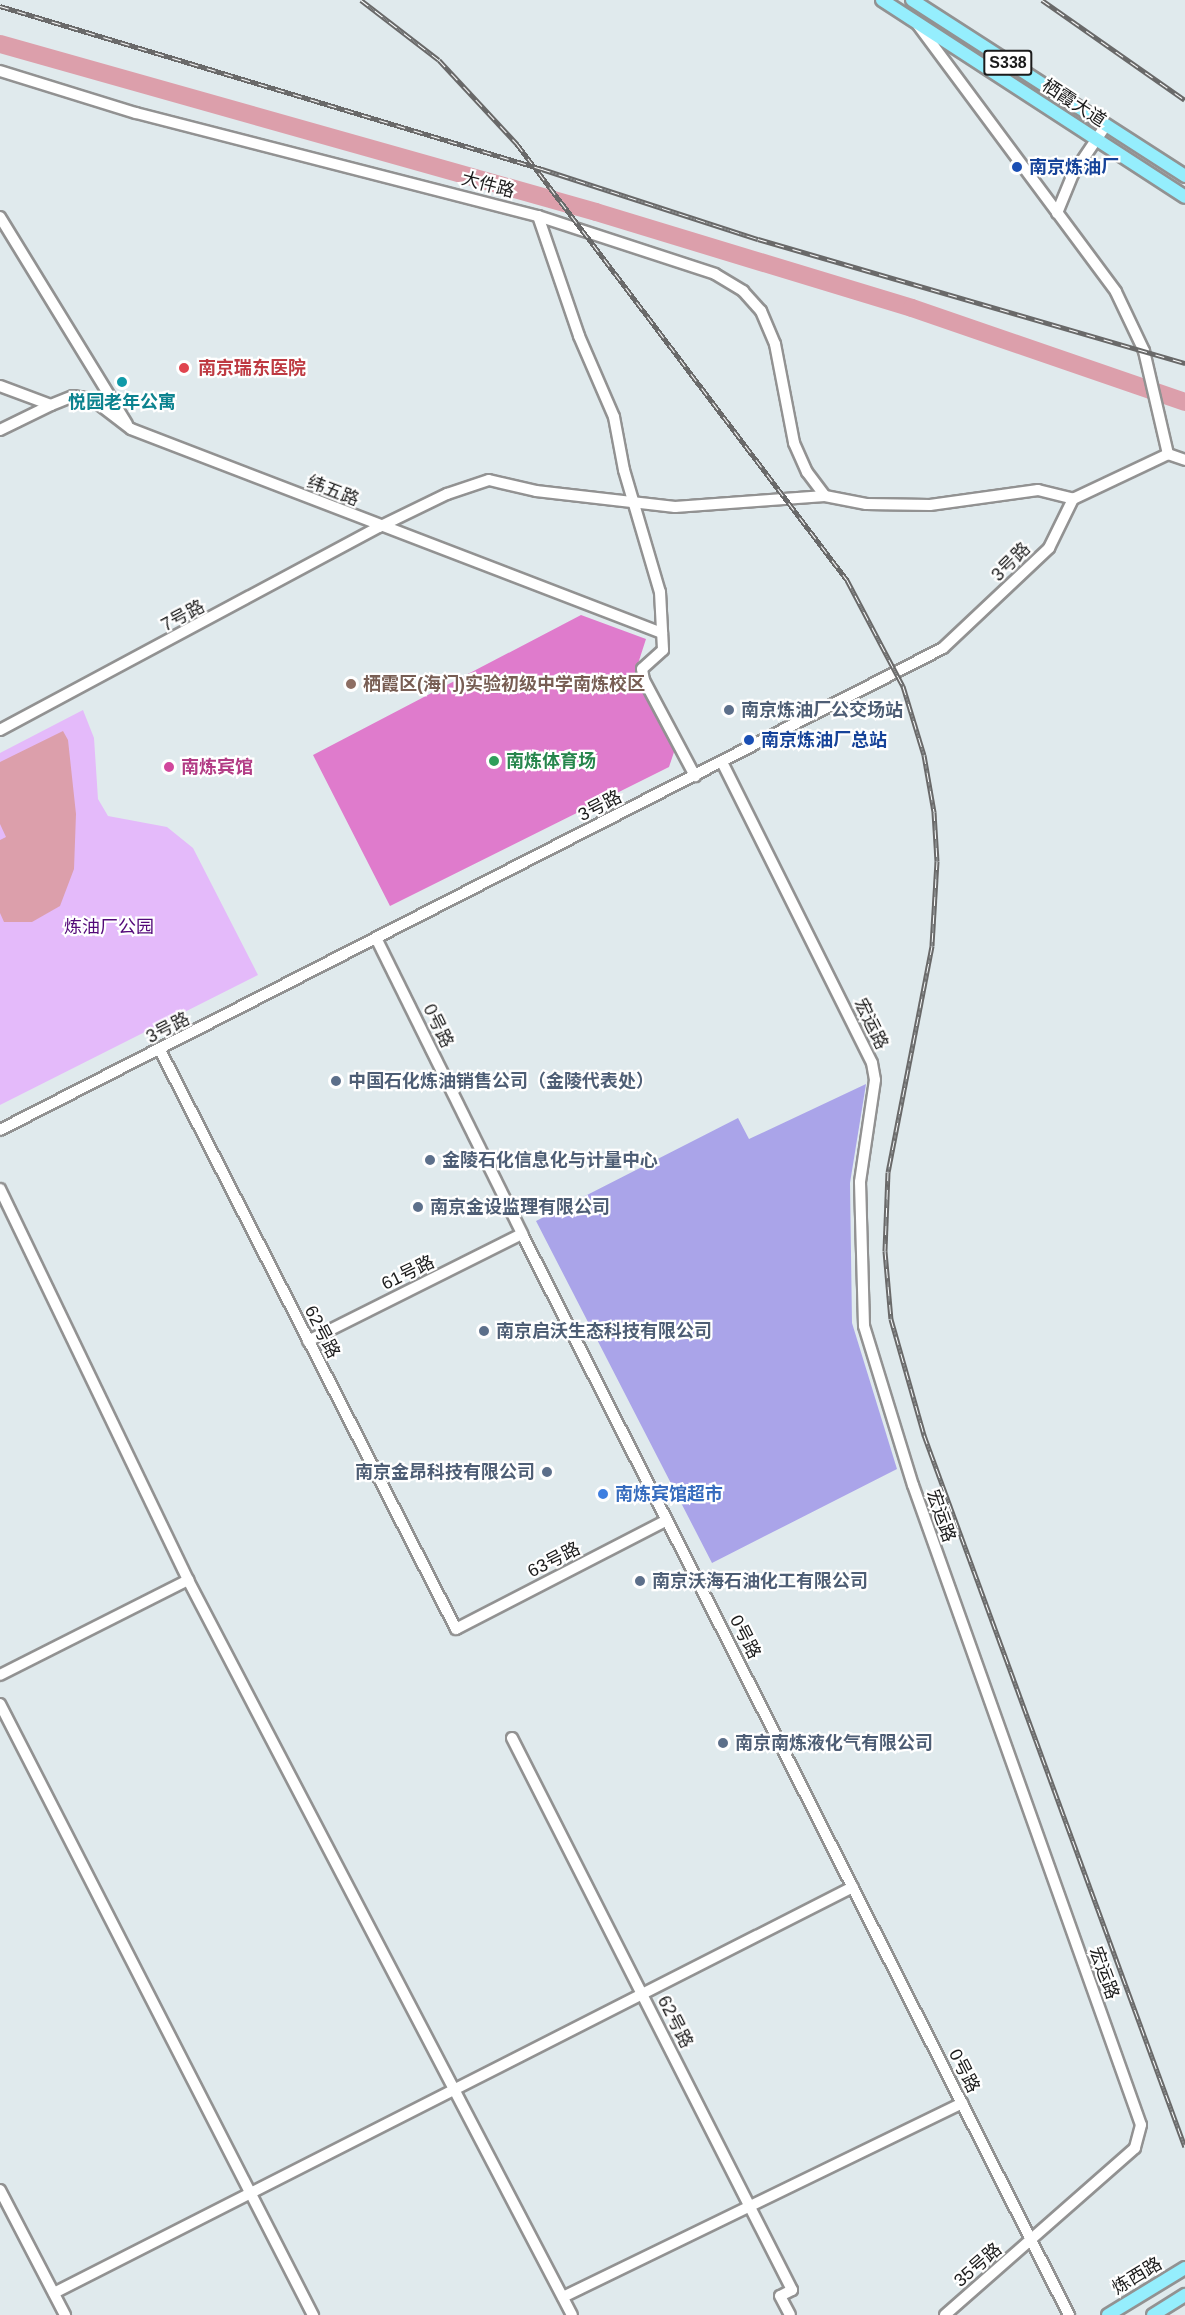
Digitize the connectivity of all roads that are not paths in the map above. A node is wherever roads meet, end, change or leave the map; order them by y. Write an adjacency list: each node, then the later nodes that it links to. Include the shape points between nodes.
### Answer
1 (882, 0): 3 (main road, 栖霞大道 / S338)
2 (912, 0): 5 (main road, 栖霞大道 / S338)
3 (916, 22): 6 (main road, 栖霞大道 / S338); 9 (street)
4 (0, 71): 10 (street, 大件路, via 136,113)
5 (1106, 125): 6 (street); 7 (main road, 栖霞大道 / S338)
6 (1098, 141): 8 (main road, 栖霞大道 / S338); 9 (street, via 1073,174)
7 (1185, 177)
8 (1185, 198)
9 (1057, 213): 16 (street, via 1116,292 1144,351)
10 (538, 216): 18 (street, 大件路, via 715,274 743,291 761,311 775,344 794,443 807,472); 20 (street, via 579,336 614,417)
11 (0, 217): 14 (street)
12 (0, 386): 13 (street)
13 (51, 405): 14 (street, 纬五路, via 73,396 92,399); 15 (street, 纬五路)
14 (131, 429): 21 (street, 纬五路)
15 (0, 430)
16 (1168, 454): 17 (street); 19 (street)
17 (1185, 460)
18 (825, 496): 19 (street, 7号路, via 866,504 930,505 1038,490); 20 (street, 7号路, via 720,507)
19 (1073, 499): 24 (street, 3号路, via 1049,548 943,648)
20 (634, 505): 21 (street, 7号路, via 489,480 447,494); 22 (street, via 660,592)
21 (379, 526): 22 (street, 纬五路); 23 (street, 7号路)
22 (662, 633): 25 (street, via 663,650 642,669 644,680)
23 (0, 730)
24 (722, 762): 25 (street, 3号路); 45 (street, 宏运路, via 872,1063 875,1080 860,1182 864,1326 920,1505 1141,2125 1135,2148)
25 (695, 776): 26 (street, 3号路)
26 (377, 940): 27 (street, 3号路); 30 (street, 0号路)
27 (160, 1050): 28 (street, 3号路); 31 (street, 62号路)
28 (0, 1130)
29 (0, 1189): 33 (street)
30 (522, 1234): 31 (street, 61号路); 32 (street, 0号路)
31 (308, 1341): 34 (street, 62号路)
32 (667, 1520): 34 (street, 63号路); 38 (street, 0号路)
33 (188, 1580): 35 (street); 40 (street)
34 (456, 1629)
35 (0, 1675)
36 (0, 1704): 43 (street)
37 (512, 1738): 39 (street, 62号路)
38 (853, 1887): 39 (street); 41 (street, 0号路)
39 (642, 1994): 40 (street); 44 (street, 62号路)
40 (454, 2088): 43 (street); 49 (street)
41 (962, 2103): 44 (street); 45 (street, 0号路)
42 (0, 2190): 47 (street)
43 (251, 2192): 47 (street); 51 (street)
44 (750, 2206): 49 (street); 53 (street, 62号路, via 792,2290 780,2296)
45 (1032, 2241): 54 (street, 35号路); 55 (street, 0号路)
46 (1185, 2268): 56 (main road, 炼西路)
47 (54, 2294): 50 (street)
48 (1185, 2295): 57 (main road)
49 (563, 2297): 52 (street)
50 (64, 2315)
51 (314, 2315)
52 (572, 2315)
53 (790, 2315)
54 (945, 2315)
55 (1069, 2315)
56 (1108, 2315)
57 (1153, 2315)

